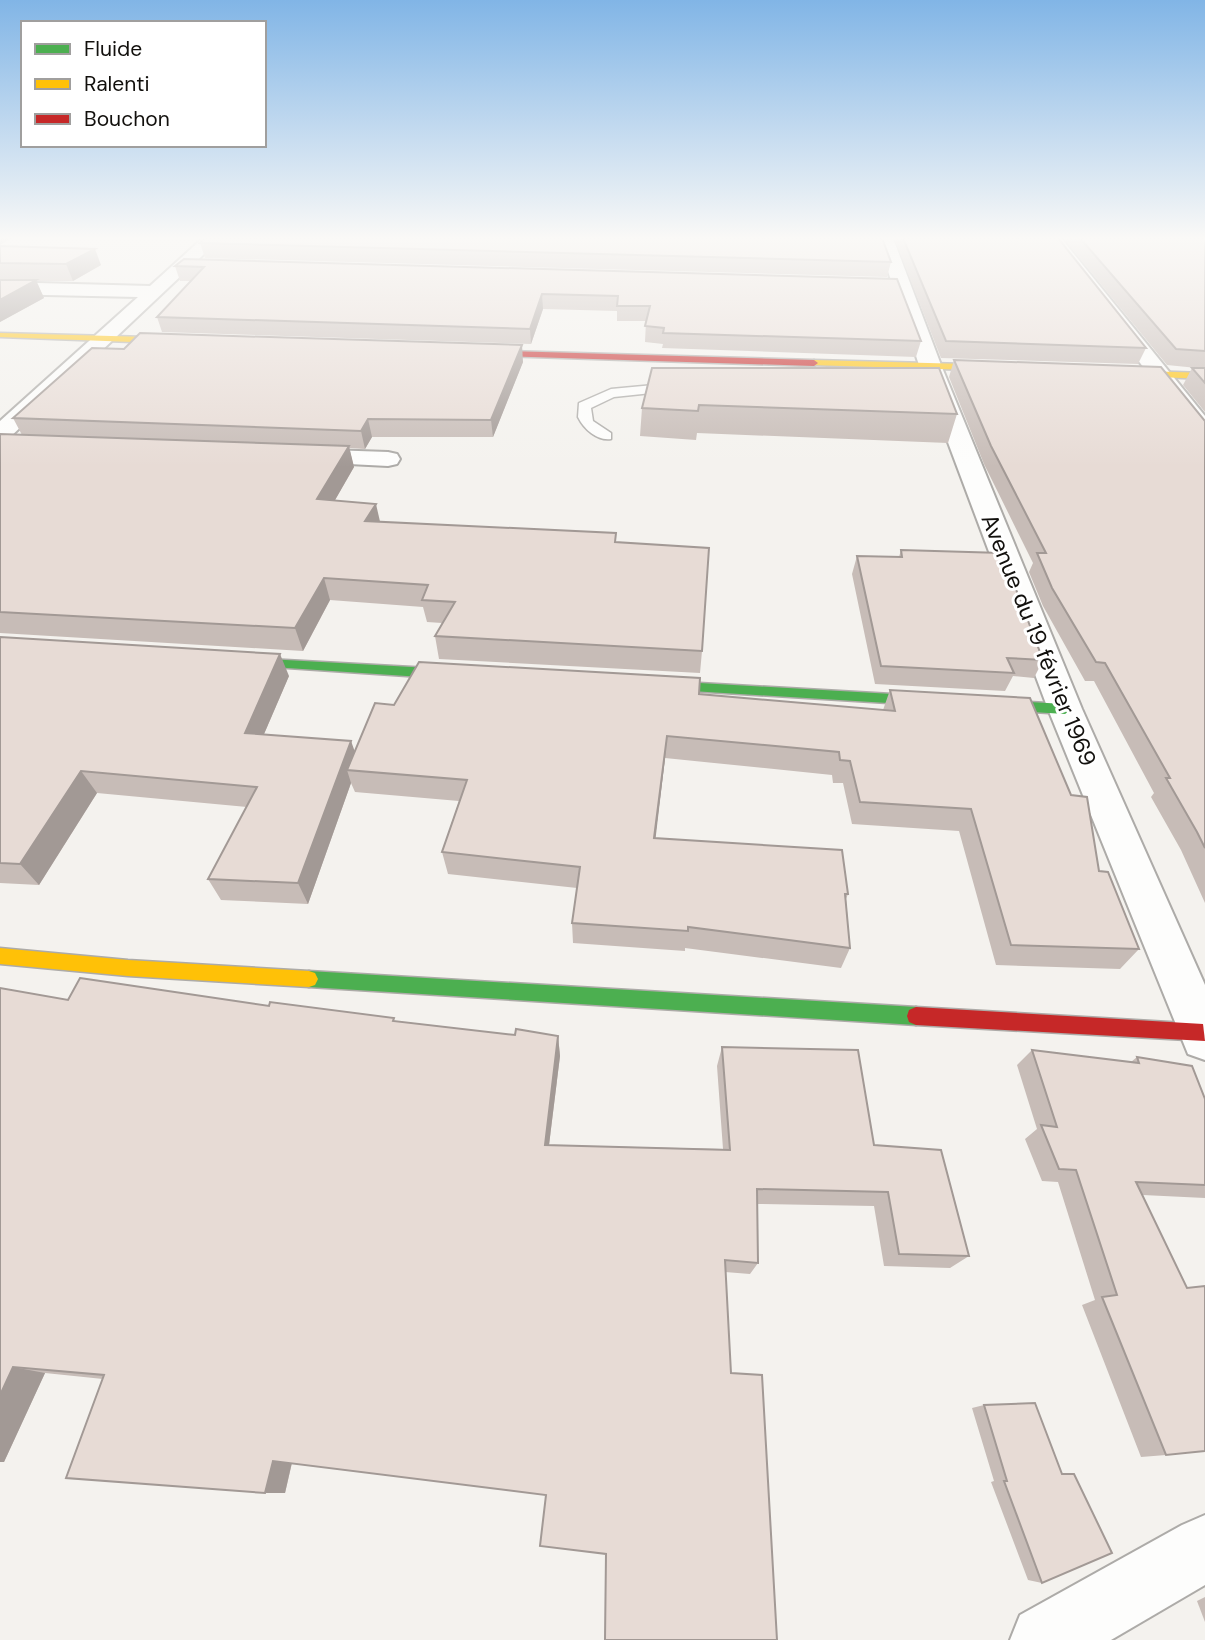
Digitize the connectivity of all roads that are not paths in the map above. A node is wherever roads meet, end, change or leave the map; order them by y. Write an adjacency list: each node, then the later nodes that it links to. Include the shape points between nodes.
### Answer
1 (131, 315): 5 (street)
2 (905, 315): 12 (street, Avenue du 19 février 1969)
3 (1111, 315): 10 (street)
4 (0, 335): 5 (street)
5 (105, 339): 6 (street); 15 (street)
6 (202, 342)
7 (456, 352): 12 (street)
8 (1024, 369): 12 (street)
9 (1104, 373): 10 (street)
10 (1158, 375): 11 (street); 14 (street)
11 (1205, 376)
12 (931, 381): 24 (street, Avenue du 19 février 1969)
13 (694, 387): 16 (lane, via 626,390 595,398 584,406 583,418)
14 (1205, 432)
15 (0, 434)
16 (606, 436)
17 (0, 445): 18 (street)
18 (28, 446)
19 (278, 455): 20 (street)
20 (388, 458)
21 (220, 660): 22 (street)
22 (483, 676)
23 (636, 684): 24 (street)
24 (1065, 709): 26 (street, Avenue du 19 février 1969)
25 (0, 956): 26 (street)
26 (1204, 1036)
27 (1205, 1548): 28 (street)
28 (1045, 1640)

